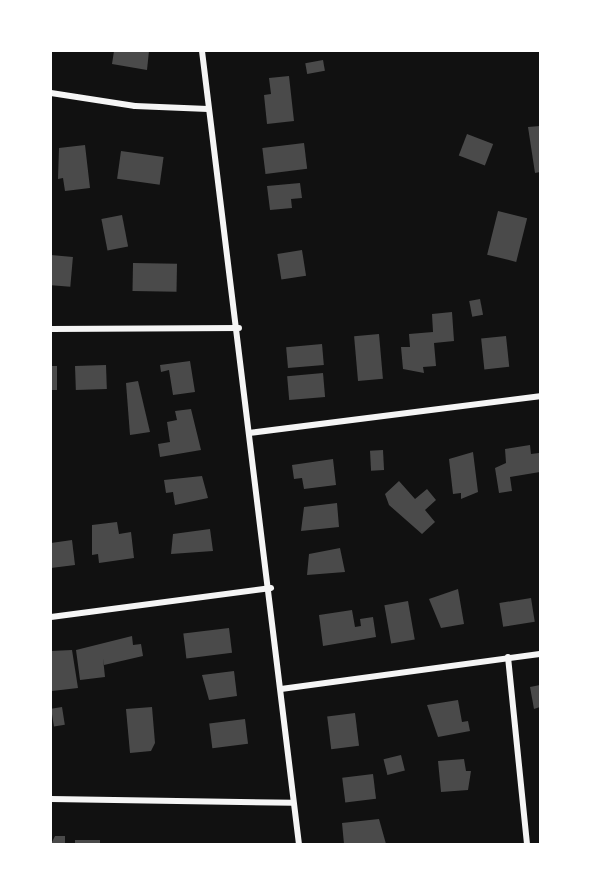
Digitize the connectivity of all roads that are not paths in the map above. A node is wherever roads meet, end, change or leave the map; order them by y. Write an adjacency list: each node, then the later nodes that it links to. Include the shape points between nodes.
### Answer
1 (202, 51): 3 (street)
2 (51, 93): 3 (street, via 135,106)
3 (208, 109): 4 (street)
4 (239, 328): 5 (street); 7 (street)
5 (51, 329)
6 (540, 396): 7 (street)
7 (249, 433): 8 (street)
8 (271, 588): 9 (street); 12 (street)
9 (51, 617)
10 (540, 654): 11 (street)
11 (508, 657): 12 (street); 16 (street)
12 (281, 689): 14 (street)
13 (51, 799): 14 (street)
14 (293, 803): 15 (street)
15 (298, 844)
16 (527, 844)

